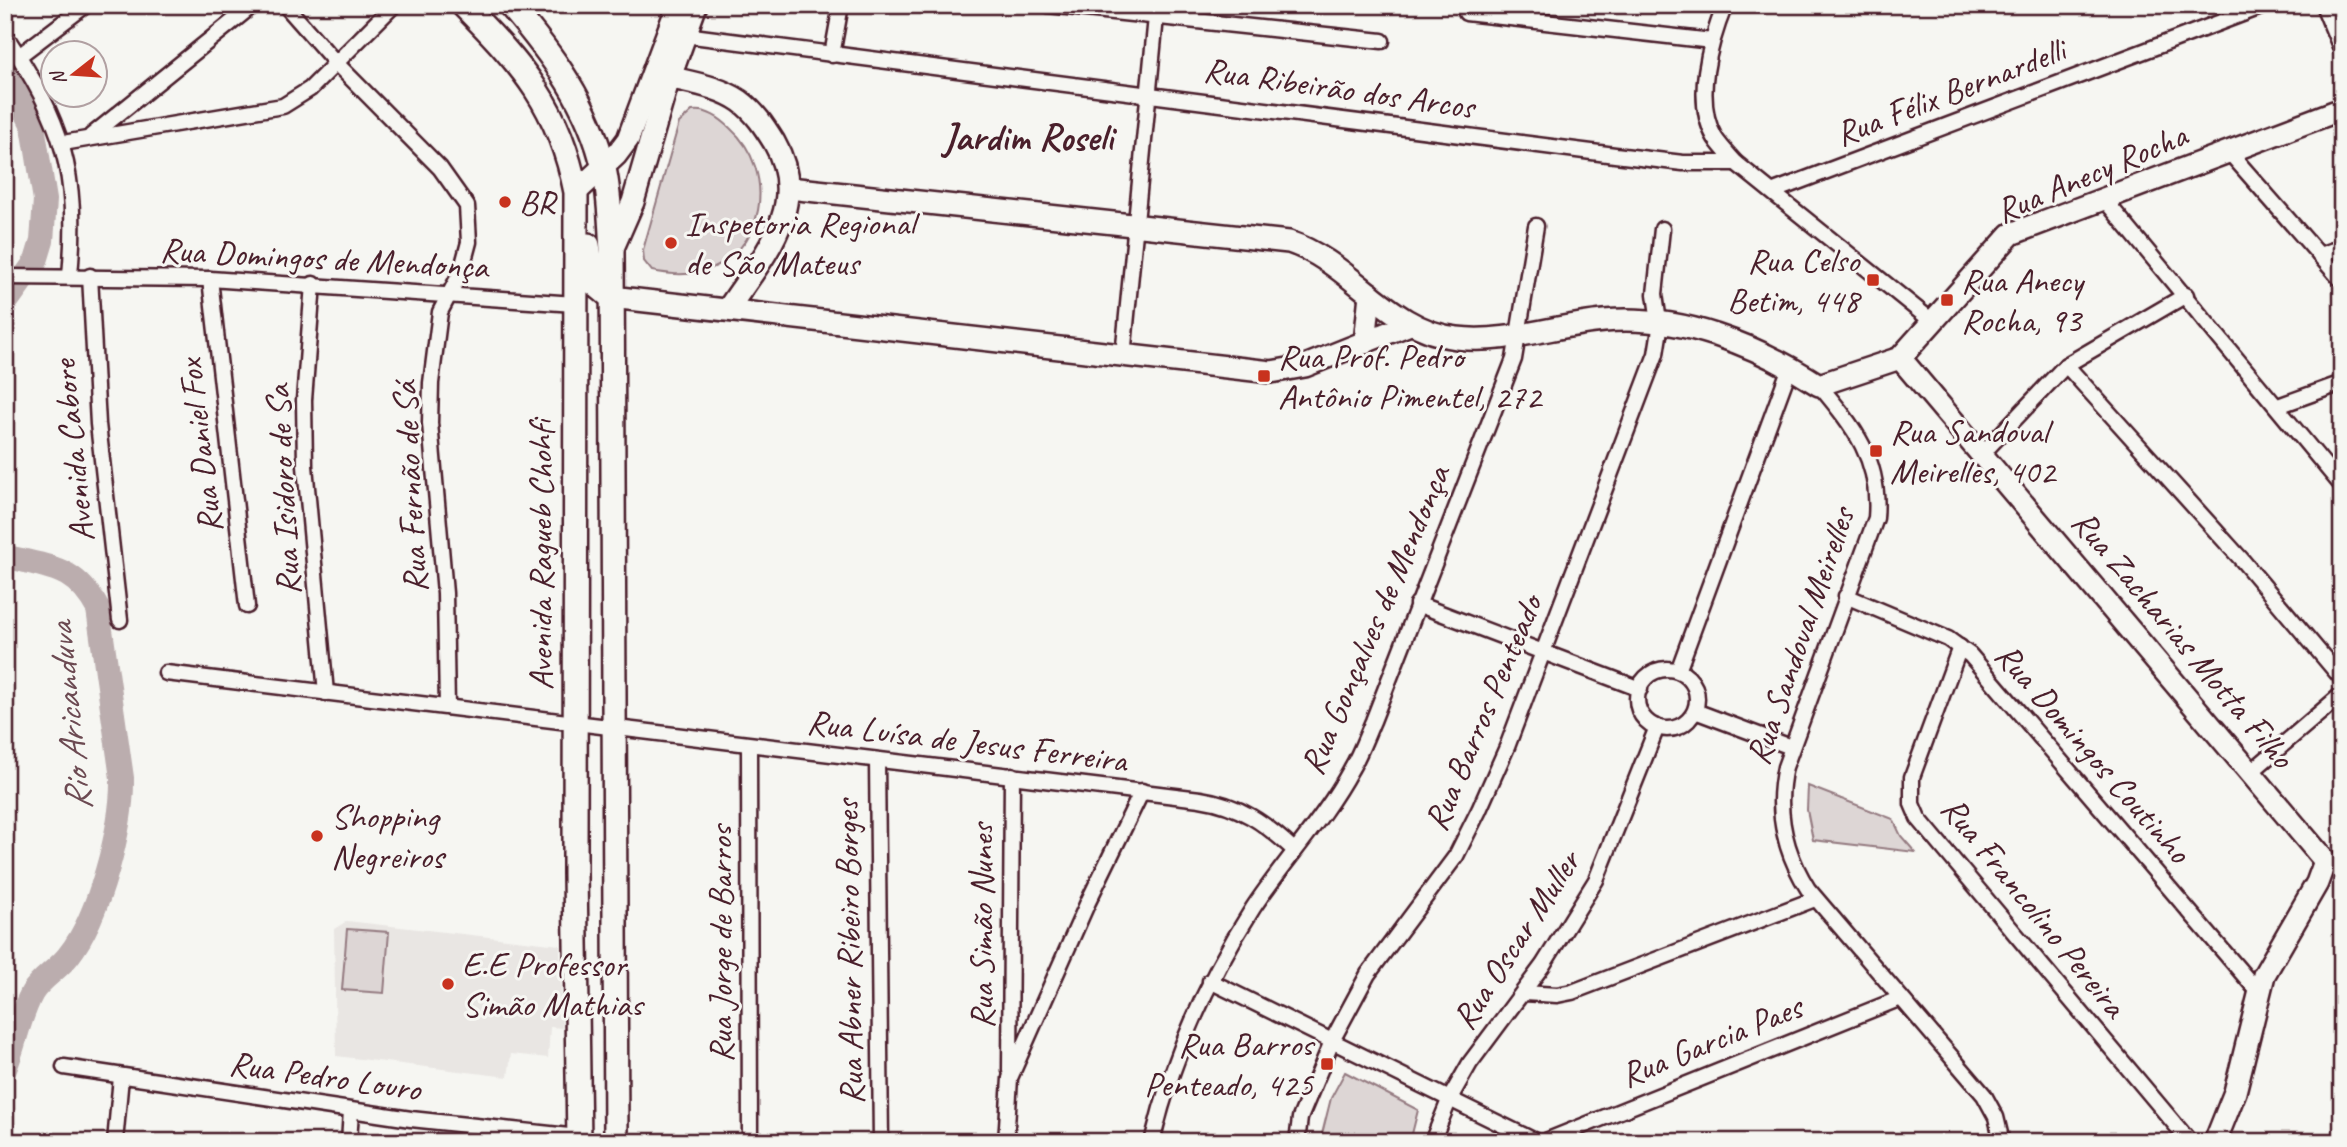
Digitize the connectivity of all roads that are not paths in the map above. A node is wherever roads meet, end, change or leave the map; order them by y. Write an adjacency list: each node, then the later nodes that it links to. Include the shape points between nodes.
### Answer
1 (86, 5): 22 (street)
2 (253, 5): 27 (street)
3 (285, 5): 23 (street, Rua Fernão de Sá)
4 (394, 5): 23 (street)
5 (463, 5): 34 (main road, Avenida Ragueb Chohfi, via 513,56 551,112)
6 (510, 5): 31 (main road, Avenida Ragueb Chohfi, via 569,82)
7 (678, 5): 24 (street)
8 (696, 5): 17 (street)
9 (841, 5): 21 (street)
10 (1048, 5): 15 (street)
11 (1725, 5): 19 (street)
12 (2266, 5): 33 (street, Rua Félix Bernardelli)
13 (2323, 5): 20 (street)
14 (1466, 13): 19 (street)
15 (1156, 18): 18 (street); 25 (street)
16 (5, 35): 22 (street)
17 (685, 35): 21 (street, Rua Ribeirão dos Arcos); 24 (street)
18 (1382, 41)
19 (1712, 41): 30 (street, via 1706,110 1716,138)
20 (2342, 51)
21 (832, 55): 25 (street, Rua Ribeirão dos Arcos)
22 (19, 56): 28 (street)
23 (336, 63): 27 (street, via 298,99 283,106); 49 (street, Rua Fernão de Sá, via 440,168 464,200 469,242 461,272)
24 (669, 80): 31 (street); 32 (street, via 711,88 739,101 761,120 782,156); 40 (street, via 634,202)
25 (1150, 92): 30 (street, Rua Ribeirão dos Arcos, via 1615,155); 36 (street)
26 (2342, 108): 29 (street, Rua Anecy Rocha)
27 (89, 138): 28 (street)
28 (63, 143): 42 (street, via 74,207)
29 (2229, 152): 35 (street, Rua Anecy Rocha); 41 (street)
30 (1736, 163): 33 (street)
31 (604, 167): 34 (street); 40 (main road, Avenida Ragueb Chohfi)
32 (789, 188): 36 (street); 53 (street, via 779,228)
33 (1774, 191): 54 (street)
34 (576, 195): 51 (main road, via 586,219 594,283); 52 (main road, Avenida Ragueb Chohfi)
35 (2104, 199): 50 (street); 54 (street, Rua Anecy Rocha, via 2011,234)
36 (1136, 224): 48 (street, via 1289,242 1327,259); 59 (street)
37 (1536, 226): 57 (street, Rua Gonçalves de Mendonça)
38 (1662, 229): 55 (street, Rua Barros Penteado, via 1655,294)
39 (2342, 247): 41 (street)
40 (612, 250): 51 (main road, Avenida Ragueb Chohfi)
41 (2319, 255): 46 (street)
42 (70, 276): 43 (street, Rua Domingos de Mendonça); 44 (street, Rua Domingos de Mendonça)
43 (90, 276): 45 (street, Rua Domingos de Mendonça); 71 (street, Avenida Cabore, via 97,412)
44 (5, 277)
45 (209, 279): 47 (street, Rua Domingos de Mendonça); 70 (street, Rua Daniel Fox)
46 (2342, 281)
47 (313, 284): 49 (street, Rua Domingos de Mendonça); 78 (street, Rua Isidoro de Sa, via 304,400 305,466)
48 (1370, 294): 56 (street); 58 (street)
49 (447, 295): 52 (street, Rua Domingos de Mendonça); 80 (street, Rua Fernão de Sá, via 440,312 432,372 430,423 445,593)
50 (2186, 295): 61 (street); 65 (street)
51 (611, 297): 53 (street); 84 (main road, Avenida Ragueb Chohfi)
52 (575, 304): 82 (main road, Avenida Ragueb Chohfi)
53 (729, 309): 59 (street)
54 (1933, 321): 60 (street, Rua Anecy Rocha)
55 (1660, 322): 57 (street, via 1605,321); 62 (street, via 1696,328); 73 (street, Rua Barros Penteado, via 1656,354)
56 (1410, 324): 57 (street, via 1457,339); 58 (street)
57 (1519, 335): 69 (street, Rua Gonçalves de Mendonça, via 1514,359)
58 (1365, 343): 59 (street, via 1305,366 1271,372)
59 (1123, 356)
60 (1900, 358): 64 (street, Rua Anecy Rocha); 66 (street, Rua Zacharias Motta Filho)
61 (2066, 365): 66 (street); 76 (street)
62 (1790, 367): 64 (street); 74 (street)
63 (2342, 383): 65 (street)
64 (1819, 385): 68 (street, Rua Sandoval Meirelles, via 1869,456 1878,493 1876,518)
65 (2278, 406): 67 (street)
66 (1983, 453): 88 (street, Rua Zacharias Motta Filho)
67 (2342, 486)
68 (1846, 596): 72 (street, Rua Domingos Coutinho); 86 (street, Rua Sandoval Meirelles)
69 (1417, 604): 73 (street); 91 (street, Rua Gonçalves de Mendonça, via 1352,768)
70 (247, 606)
71 (120, 620)
72 (1960, 647): 95 (street, Rua Domingos Coutinho); 115 (street, Rua Francolino Pereira, via 1912,777 1912,804 1918,818)
73 (1542, 654): 77 (street); 97 (street, Rua Barros Penteado, via 1507,747 1456,856 1368,974)
74 (1678, 671): 77 (street, via 1655,672); 81 (street, via 1696,691)
75 (166, 673): 78 (street, Rua Luísa de Jesus Ferreira)
76 (2342, 679)
77 (1640, 689): 83 (street, via 1640,712)
78 (326, 693): 80 (street, Rua Luísa de Jesus Ferreira)
79 (2342, 694): 88 (street)
80 (447, 707): 82 (street, Rua Luísa de Jesus Ferreira)
81 (1695, 711): 83 (street, via 1679,727); 86 (street)
82 (575, 725): 84 (street, Rua Luísa de Jesus Ferreira); 103 (main road, Avenida Ragueb Chohfi)
83 (1657, 727): 94 (street, Rua Oscar Muller, via 1596,880)
84 (615, 729): 85 (street, Rua Luísa de Jesus Ferreira); 106 (main road, Avenida Ragueb Chohfi)
85 (749, 746): 87 (street, Rua Luísa de Jesus Ferreira); 107 (street, Rua Jorge de Barros)
86 (1791, 747): 92 (street, Rua Sandoval Meirelles, via 1779,792 1782,827 1797,872)
87 (877, 761): 89 (street, Rua Luísa de Jesus Ferreira); 108 (street, Rua Abner Ribeiro Borges)
88 (2251, 772): 95 (street, Rua Zacharias Motta Filho, via 2325,861 2317,883 2273,956)
89 (1012, 775): 90 (street, Rua Luísa de Jesus Ferreira); 100 (street, Rua Simão Nunes)
90 (1142, 791): 91 (street, via 1234,807 1266,824); 100 (street, Rua Luísa de Jesus Ferreira)
91 (1294, 850): 93 (street, Rua Gonçalves de Mendonça)
92 (1815, 899): 94 (street, via 1572,992); 96 (street, Rua Sandoval Meirelles)
93 (1210, 981): 97 (street); 110 (street, Rua Gonçalves de Mendonça, via 1180,1053)
94 (1524, 993): 101 (street, Rua Oscar Muller, via 1497,1024)
95 (2260, 994): 116 (street, Rua Zacharias Motta Filho, via 2235,1092)
96 (1901, 998): 113 (street, Rua Garcia Paes); 114 (street, Rua Sandoval Meirelles, via 1984,1095)
97 (1332, 1039): 101 (street); 111 (street, Rua Barros Penteado, via 1300,1118)
98 (64, 1067): 99 (street, Rua Pedro Louro)
99 (121, 1077): 102 (street, Rua Pedro Louro); 104 (street)
100 (1010, 1078): 109 (street, Rua Luísa de Jesus Ferreira)
101 (1450, 1098): 112 (street, Rua Oscar Muller); 113 (street)
102 (351, 1111): 103 (street, Rua Pedro Louro); 105 (street)
103 (579, 1139)
104 (115, 1142)
105 (349, 1142)
106 (616, 1142)
107 (750, 1142)
108 (881, 1142)
109 (1006, 1142)
110 (1152, 1142)
111 (1297, 1142)
112 (1432, 1142)
113 (1540, 1142)
114 (2002, 1142)
115 (2190, 1142)
116 (2215, 1142)

